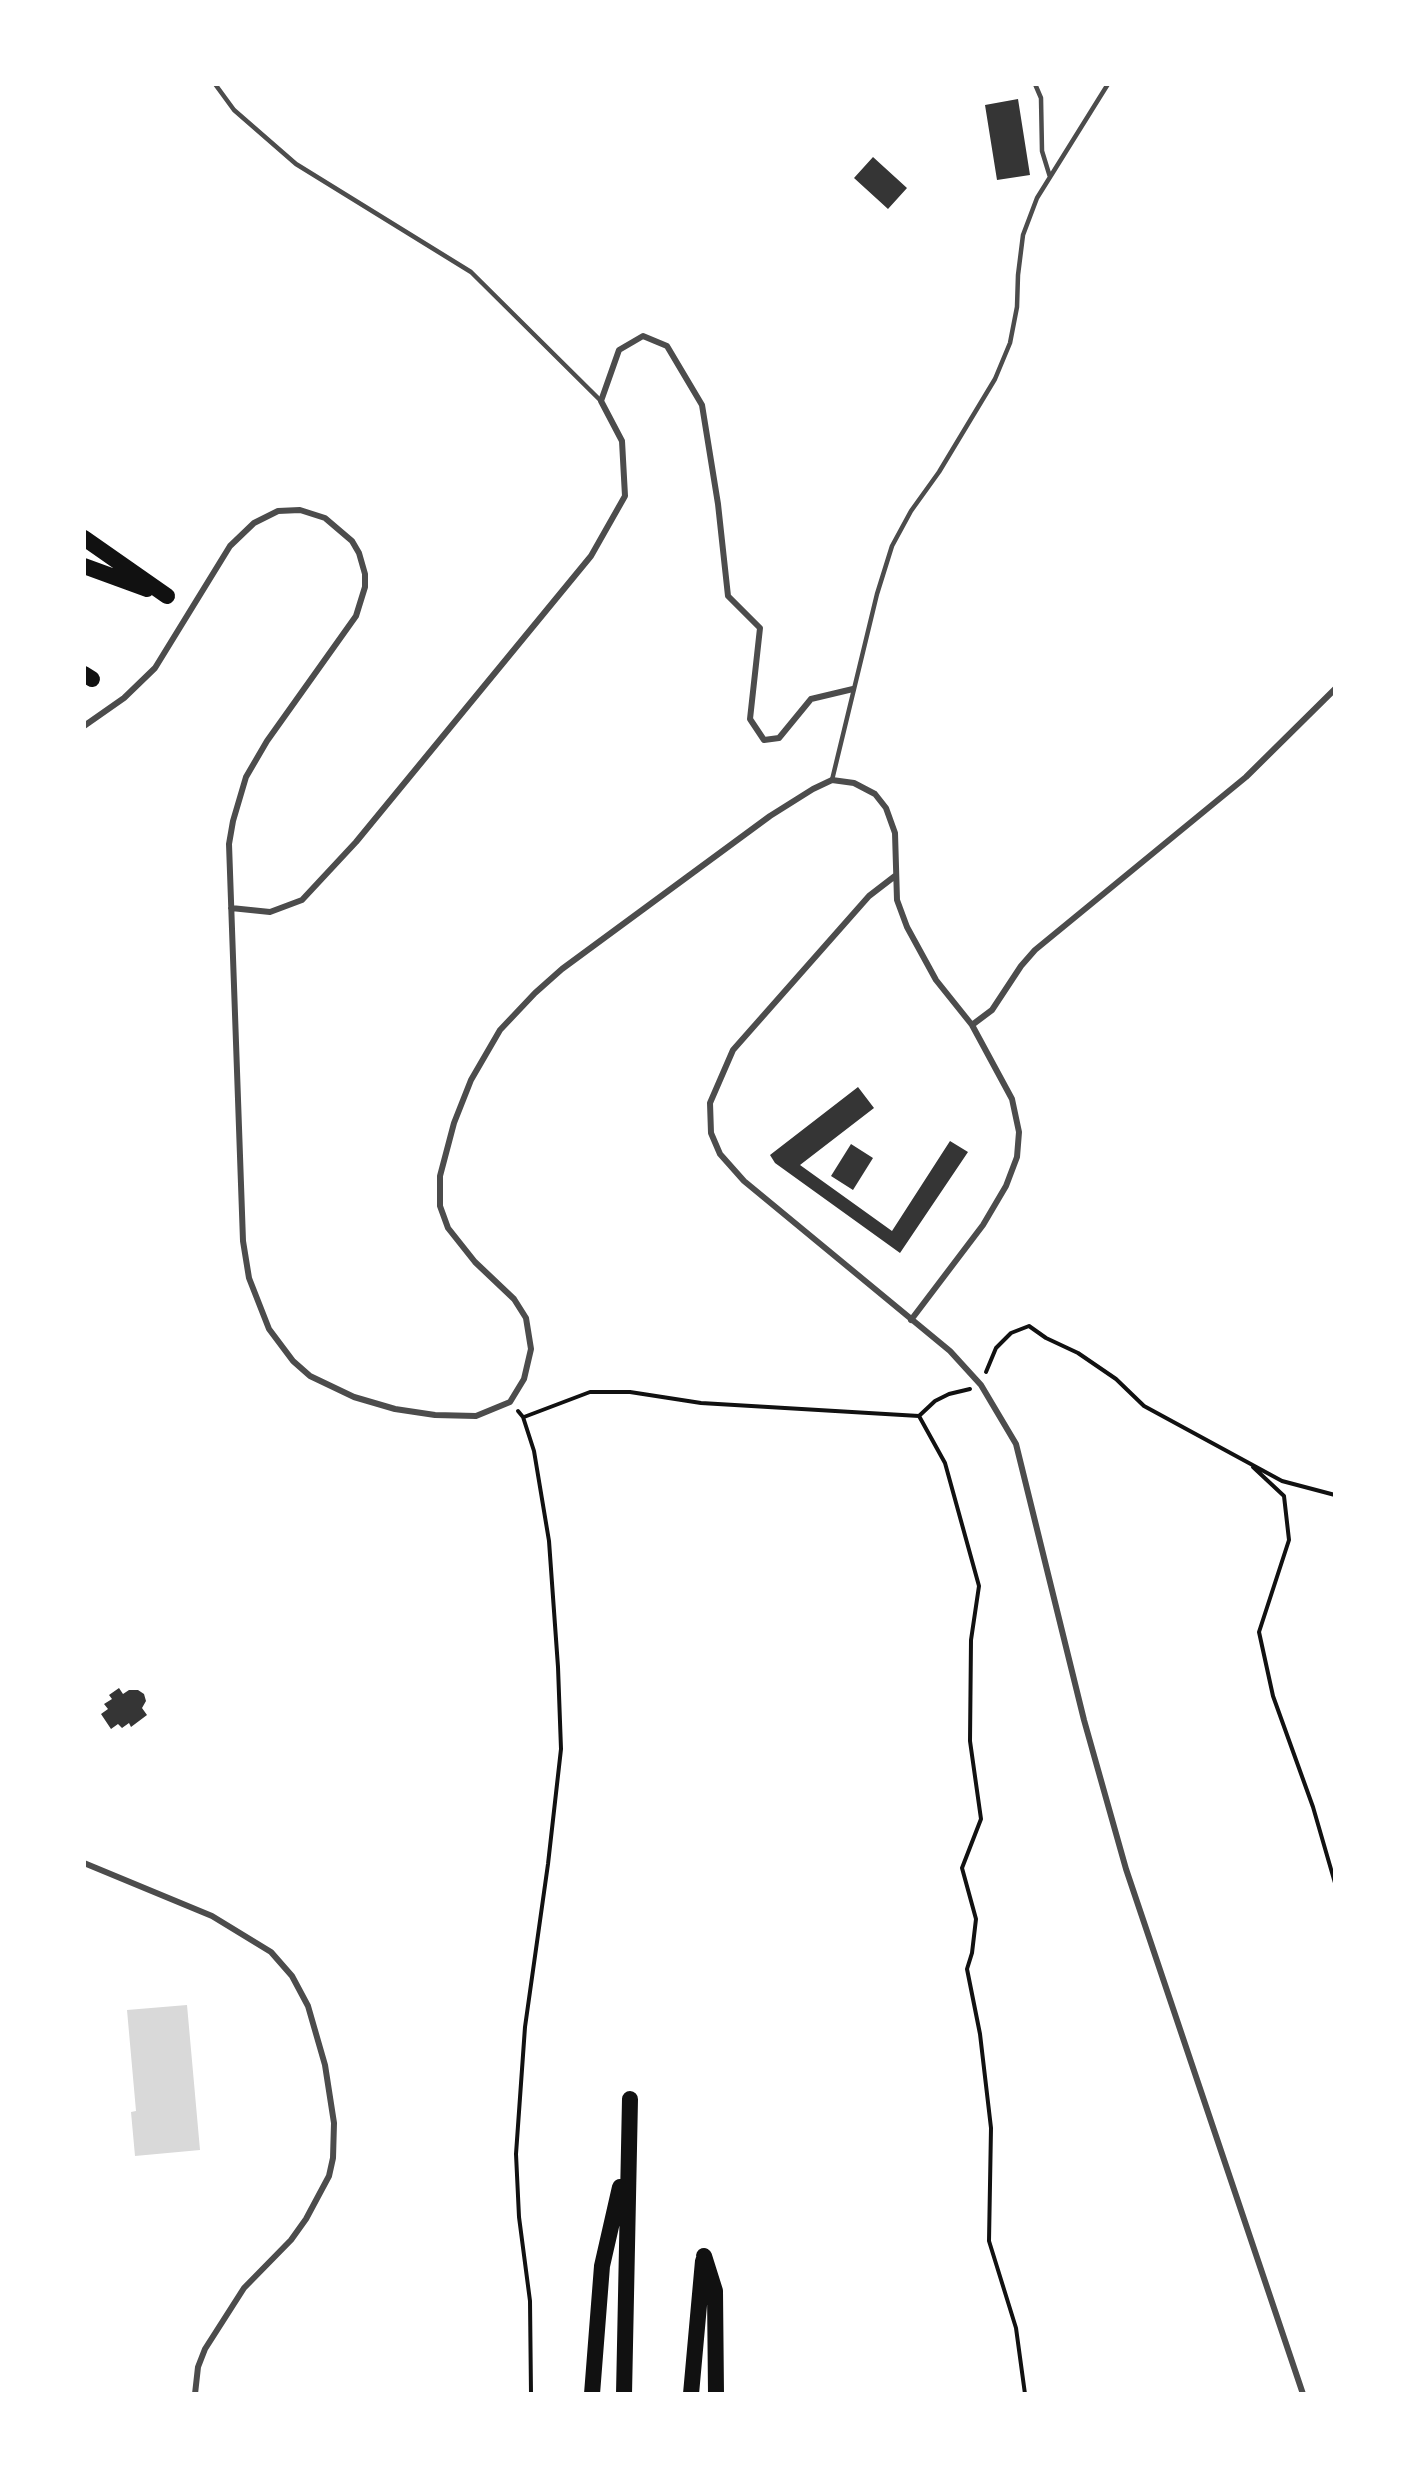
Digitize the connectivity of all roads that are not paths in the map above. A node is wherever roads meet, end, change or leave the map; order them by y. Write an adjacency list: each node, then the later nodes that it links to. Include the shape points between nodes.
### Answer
1 (215, 84): 5 (lane, via 234,110 296,164 471,272)
2 (1035, 84): 4 (lane, via 1041,98 1042,151)
3 (1108, 84): 4 (lane)
4 (1050, 177): 8 (lane, via 1023,235 1010,343 995,379 939,472 910,511 892,546)
5 (601, 401): 8 (street, via 619,350 643,336 667,346 702,405 728,596 760,628 750,719 764,741 779,738 811,699); 13 (street, via 622,441 625,496 591,556 356,842 302,900 270,912)
6 (84, 538): 7 (highway, via 167,596)
7 (84, 566)
8 (853, 689): 11 (lane)
9 (1335, 689): 14 (street, via 1246,777 1035,950 992,1010)
10 (84, 726): 13 (street, via 124,698 154,668 230,546 254,523 278,511 300,510 325,518 352,541 365,574 362,600 346,633 267,741 246,777 229,844)
11 (832, 780): 12 (street, via 854,783 875,794 886,808 895,833); 13 (street, via 770,816 562,969 500,1030 471,1080 440,1176 440,1206 448,1228 475,1262 514,1299 526,1318 531,1348 524,1379 510,1402 476,1416 435,1415 354,1397 310,1376 269,1329 249,1278 243,1241)
12 (896, 876): 14 (street, via 897,900 919,952); 15 (street, via 869,896 733,1050 710,1103 711,1133 720,1154 744,1181)
13 (231, 908)
14 (972, 1025): 15 (street, via 1012,1099 1019,1132 1017,1157 1006,1186 982,1225)
15 (911, 1320): 24 (street, via 950,1351 981,1385 1016,1444 1084,1720 1126,1869)
16 (84, 1863): 19 (street, via 213,1916 271,1952 292,1976 308,2006 324,2065 334,2123 329,2176 291,2240 244,2288 205,2349)
17 (630, 2099): 18 (highway)
18 (627, 2153): 20 (highway, via 602,2266); 21 (highway)
19 (195, 2394)
20 (592, 2394)
21 (624, 2394)
22 (691, 2394): 23 (highway, via 704,2256 715,2290)
23 (716, 2394)
24 (1303, 2394)

